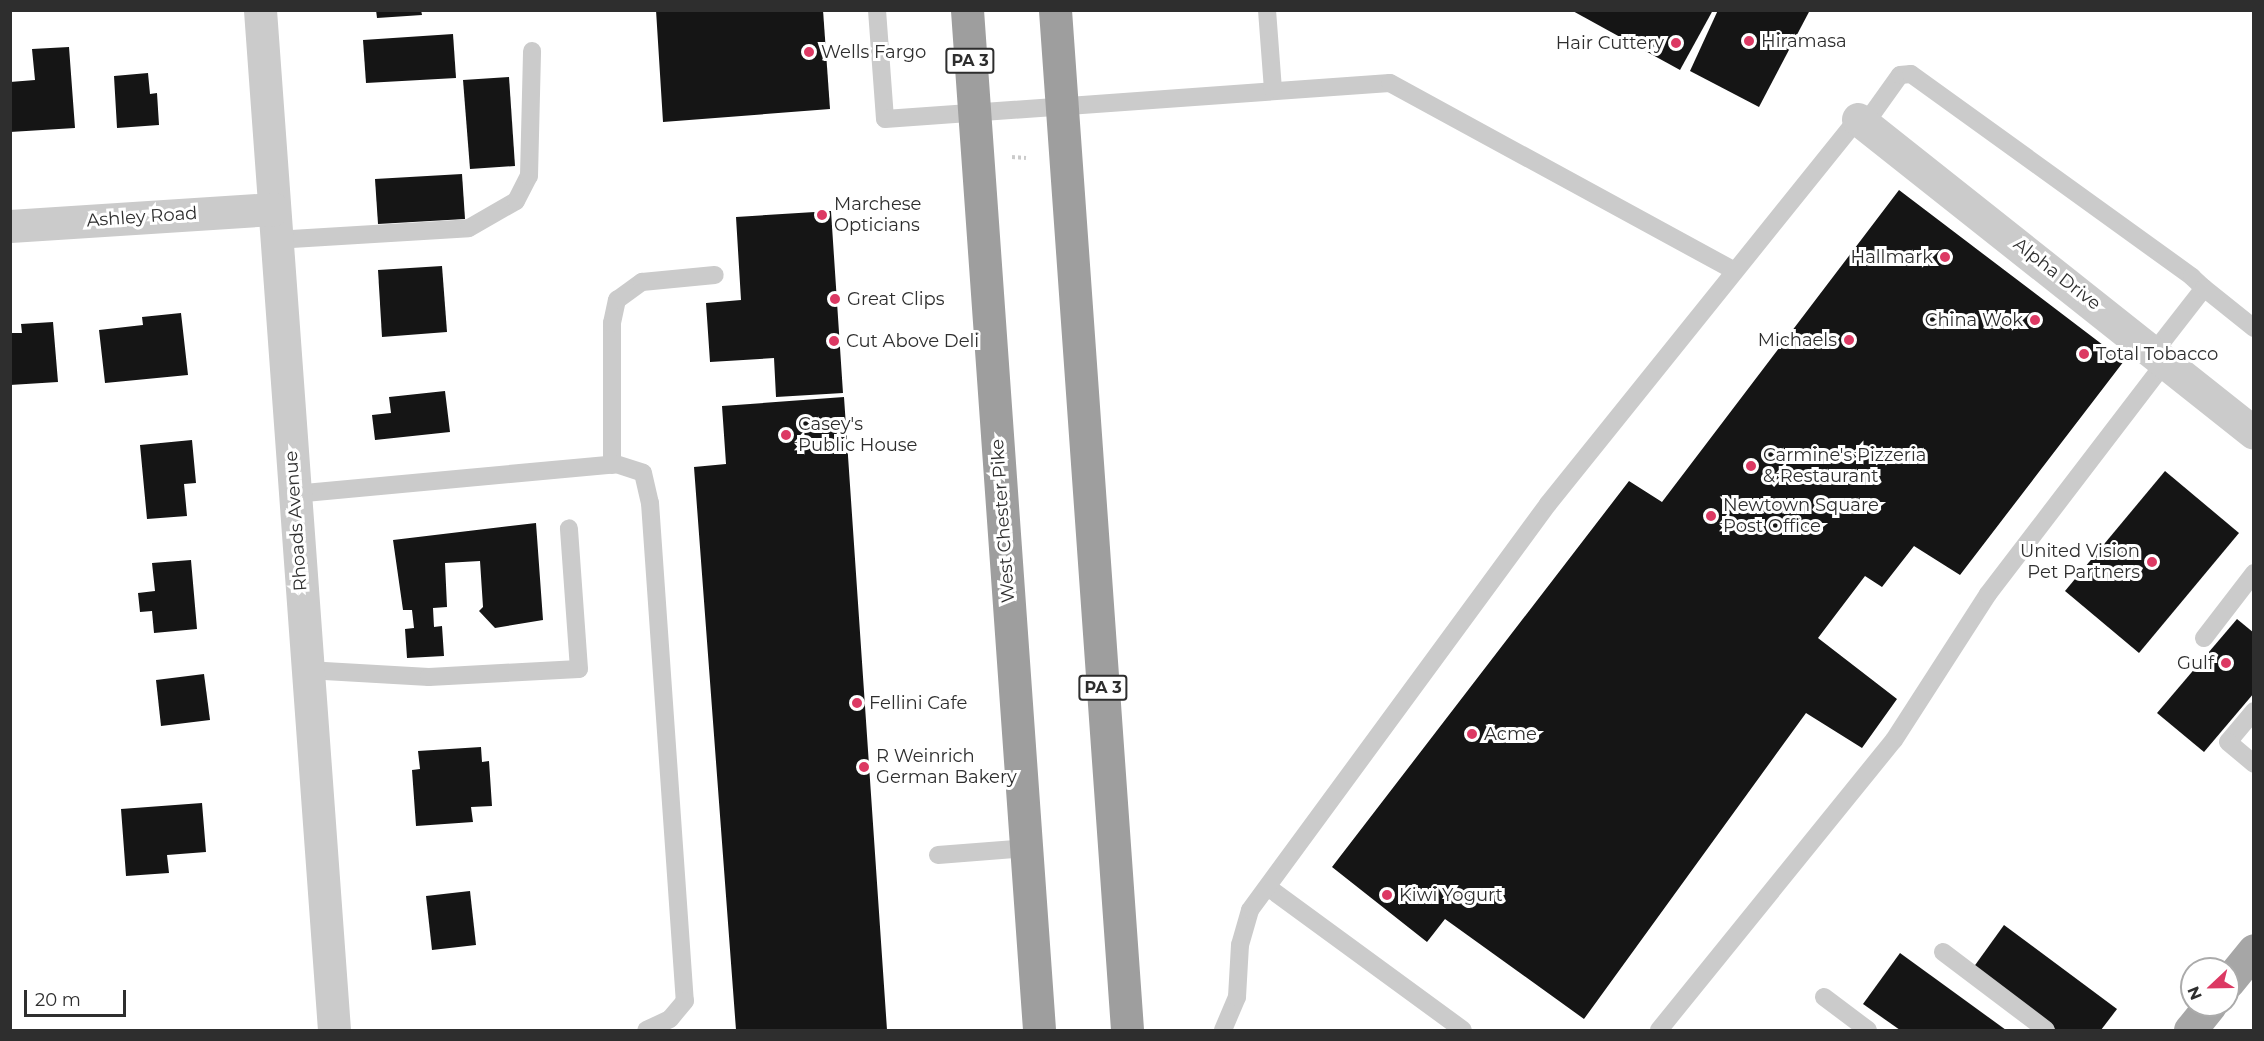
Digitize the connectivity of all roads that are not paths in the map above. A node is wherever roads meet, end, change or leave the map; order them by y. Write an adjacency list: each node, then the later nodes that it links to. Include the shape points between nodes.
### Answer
1 (260, 10): 11 (street, Rhoads Avenue)
2 (877, 10): 9 (lane, via 885,119)
3 (967, 10): 9 (highway, West Chester Pike / PA 3)
4 (1055, 10): 8 (highway, PA 3)
5 (1267, 10): 7 (lane)
6 (532, 51): 11 (lane, via 529,176 516,201 470,228)
7 (1273, 89): 8 (lane); 13 (lane, via 1372,82 1399,86)
8 (1062, 106): 9 (lane); 38 (highway, PA 3)
9 (974, 112): 27 (highway, West Chester Pike / PA 3)
10 (1862, 121): 13 (lane); 15 (lane, via 1900,75 1911,74); 17 (street, Alpha Drive)
11 (274, 224): 12 (street, Ashley Road); 20 (street, Rhoads Avenue)
12 (10, 226)
13 (1733, 270): 29 (lane, via 1548,504)
14 (715, 275): 19 (lane, via 642,282 617,300 612,323)
15 (2204, 288): 16 (lane); 17 (lane)
16 (2253, 328)
17 (2161, 356): 18 (street, Alpha Drive); 41 (lane, via 1988,594 1894,740)
18 (2253, 433)
19 (612, 465): 20 (lane); 36 (lane, via 643,473 650,503 685,1001 669,1018)
20 (294, 494): 24 (street, Rhoads Avenue)
21 (569, 528): 24 (lane, via 579,669 429,677)
22 (2253, 573): 23 (lane)
23 (2204, 638)
24 (307, 670): 35 (street, Rhoads Avenue)
25 (2253, 711): 26 (lane, via 2228,742)
26 (2253, 764)
27 (1026, 848): 28 (lane); 37 (highway, West Chester Pike / PA 3)
28 (938, 855)
29 (1269, 888): 39 (lane, via 1243,926 1237,997); 40 (lane)
30 (2253, 950): 32 (main road)
31 (1943, 952): 43 (lane)
32 (2240, 967)
33 (1824, 997): 42 (lane)
34 (2200, 1017): 44 (main road)
35 (334, 1030)
36 (646, 1030)
37 (1039, 1030)
38 (1128, 1030)
39 (1223, 1030)
40 (1463, 1030)
41 (1659, 1030)
42 (1868, 1030)
43 (2046, 1030)
44 (2190, 1030)

